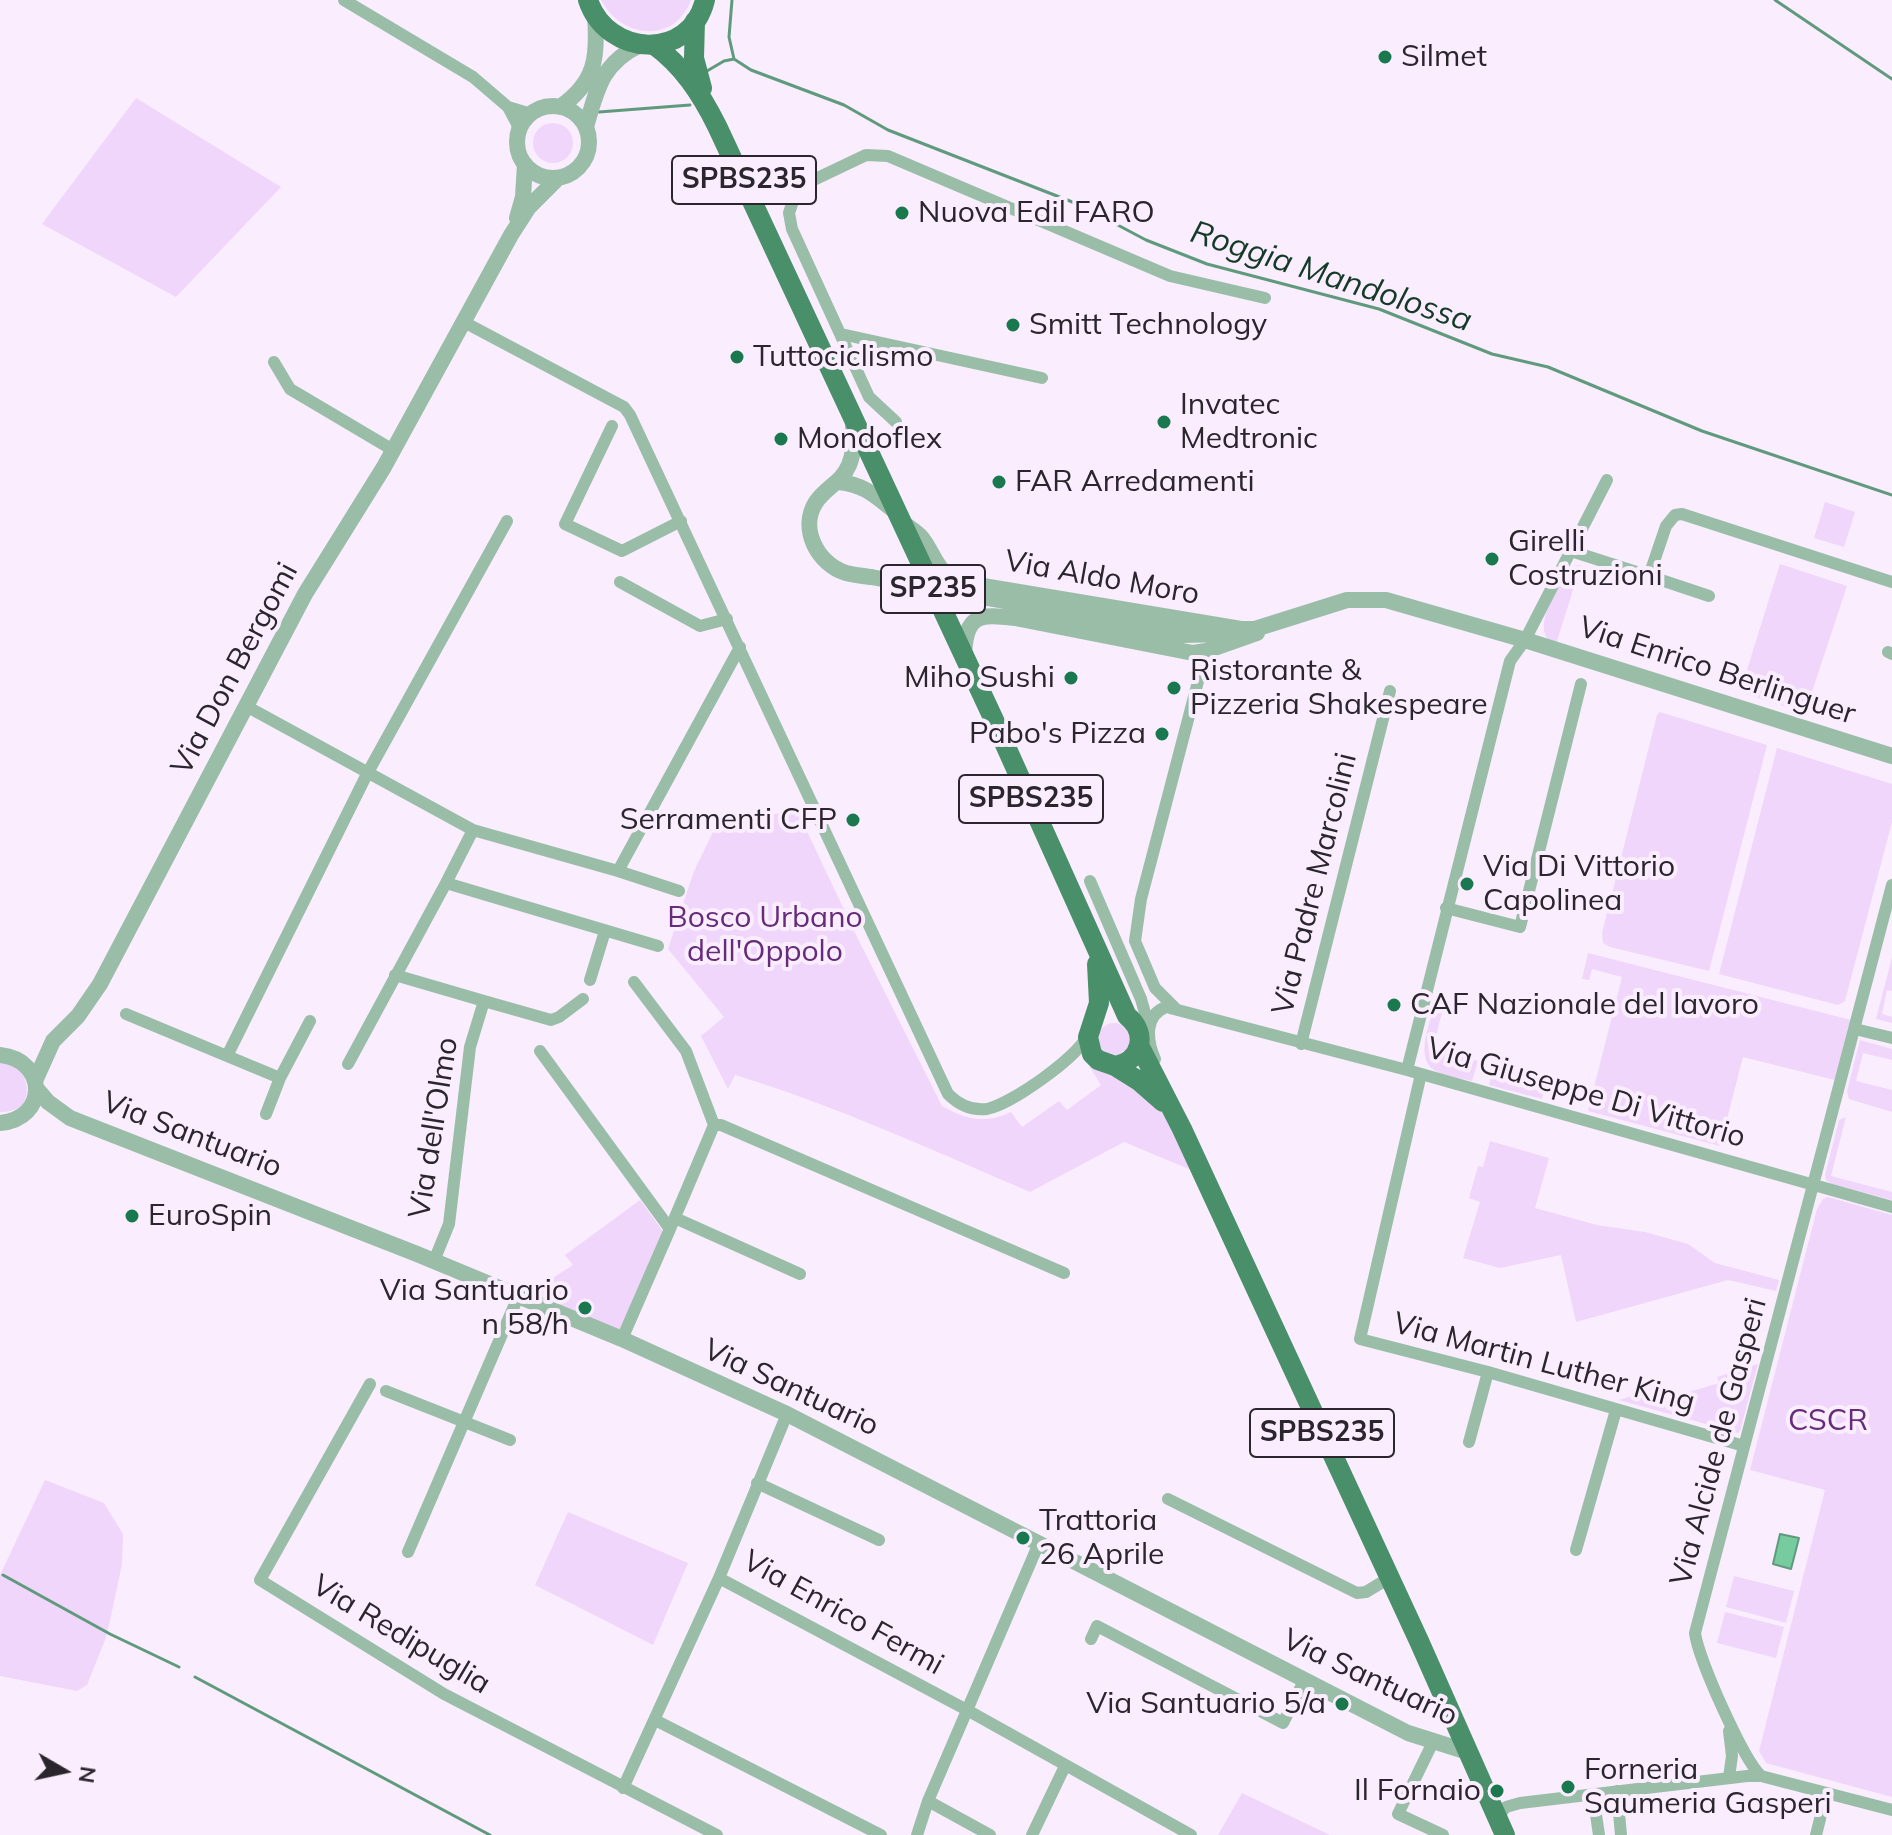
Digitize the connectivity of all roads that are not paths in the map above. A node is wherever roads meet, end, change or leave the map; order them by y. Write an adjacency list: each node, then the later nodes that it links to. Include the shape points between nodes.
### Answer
1 (344, 0): 3 (street)
2 (705, 0): 5 (main road)
3 (365, 6): 7 (street, via 473,77)
4 (591, 8): 6 (main road, via 610,33); 8 (street, via 597,42 591,73)
5 (695, 21): 6 (main road, via 677,37); 9 (main road, via 694,58)
6 (647, 45): 9 (main road, via 680,68); 11 (street, via 622,53 606,72)
7 (508, 107): 10 (street); 12 (street)
8 (560, 107): 10 (street); 11 (street, via 571,110)
9 (707, 107): 22 (main road, SPBS235)
10 (536, 111): 12 (street)
11 (586, 127): 14 (street, Via Don Bergomi, via 586,158 575,171)
12 (519, 134): 13 (street, Via Don Bergomi)
13 (525, 164): 14 (street); 15 (street, Via Don Bergomi, via 523,197)
14 (558, 178): 15 (street, Via Don Bergomi)
15 (511, 235): 17 (street, Via Don Bergomi)
16 (1265, 298): 18 (street, via 1170,276 888,156 866,155 805,184 789,213)
17 (462, 321): 25 (street, Via Don Bergomi); 30 (street, via 624,407)
18 (841, 334): 20 (street); 21 (street)
19 (274, 362): 25 (street, via 290,389)
20 (1042, 378)
21 (869, 397): 22 (street); 23 (street)
22 (850, 411): 27 (street, via 851,462); 28 (main road, SPBS235)
23 (896, 422)
24 (612, 426): 30 (street, via 565,524 622,551)
25 (393, 450): 46 (street, Via Don Bergomi, via 305,594)
26 (1607, 480): 31 (street, Via Giuseppe Di Vittorio)
27 (839, 482): 28 (street, Via Aldo Moro, via 866,488); 36 (street, bridge, via 818,499 809,529 826,561 845,573)
28 (900, 518): 38 (street, Via Aldo Moro, via 921,536 940,569 957,581); 43 (main road, SP235)
29 (507, 521): 48 (street)
30 (681, 521): 37 (street)
31 (1571, 551): 32 (street); 41 (street, Via Giuseppe Di Vittorio)
32 (1649, 576): 34 (street, via 1666,526 1682,514); 35 (street)
33 (620, 582): 37 (street, via 700,626)
34 (1892, 582)
35 (1709, 596)
36 (1104, 618): 38 (street); 40 (street)
37 (727, 619): 42 (street)
38 (1188, 622): 40 (street, Via Aldo Moro)
39 (1268, 626): 40 (street, Via Aldo Moro); 40 (street, Via Aldo Moro); 41 (street, Via Aldo Moro, via 1347,600 1386,600)
40 (1208, 637): 43 (street, Via Aldo Moro, via 1193,653 986,615 968,627); 64 (street, via 1135,941 1155,988)
41 (1525, 640): 47 (street, Via Enrico Berlinguer); 55 (street, Via Giuseppe Di Vittorio, via 1510,661)
42 (740, 647): 50 (street); 79 (street, via 948,1094 977,1109 1001,1104)
43 (964, 655): 57 (main road, SPBS235)
44 (1581, 684): 55 (street, via 1520,927)
45 (1390, 691): 73 (street, Via Padre Marcolini)
46 (246, 706): 48 (street); 72 (street, Via Don Bergomi, via 100,984)
47 (1892, 756)
48 (367, 774): 49 (street); 77 (street)
49 (473, 830): 50 (street); 52 (street)
50 (618, 871): 54 (street)
51 (1090, 881): 69 (street)
52 (446, 883): 56 (street); 59 (street)
53 (1892, 885): 70 (street, Via Alcide de Gasperi)
54 (679, 891)
55 (1446, 908): 81 (street, Via Giuseppe Di Vittorio)
56 (605, 931): 58 (street); 60 (street)
57 (1094, 944): 66 (main road, SPBS235); 68 (main road, SPBS235, via 1100,986)
58 (658, 946)
59 (395, 975): 63 (street, Via dell'Olmo); 78 (street)
60 (590, 980)
61 (634, 982): 90 (street, via 686,1051)
62 (583, 999): 63 (street, Via dell'Olmo, via 551,1020)
63 (484, 1001): 94 (street, Via dell'Olmo, via 470,1047 449,1224)
64 (1171, 1008): 69 (street, via 1154,1014); 73 (street)
65 (126, 1014): 77 (street)
66 (1127, 1016): 68 (main road, via 1104,1015); 74 (main road, via 1139,1029)
67 (310, 1021): 83 (street)
68 (1091, 1026): 79 (street, via 1084,1043); 80 (main road, via 1088,1046 1098,1060)
69 (1149, 1027): 88 (street, via 1150,1047)
70 (1855, 1029): 71 (street); 91 (street, Via Alcide de Gasperi)
71 (1892, 1038)
72 (53, 1041): 76 (street, Via Don Bergomi); 84 (street, Via Don Bergomi)
73 (1301, 1044): 81 (street)
74 (1140, 1047): 80 (main road, via 1130,1061); 88 (main road, SPBS235)
75 (540, 1051): 93 (street)
76 (6, 1056): 84 (street, Via Santuario, via 22,1061)
77 (227, 1056): 83 (street)
78 (348, 1064)
79 (1064, 1064): 80 (street)
80 (1110, 1065): 88 (main road, SPBS235, via 1156,1095)
81 (1407, 1070): 82 (street, Via Giuseppe Di Vittorio)
82 (1421, 1074): 91 (street, Via Giuseppe Di Vittorio); 99 (street, Via Martin Luther King, via 1360,1339)
83 (280, 1078): 85 (street)
84 (36, 1084): 86 (street, Via Don Bergomi, via 35,1099); 87 (street, Via Santuario, via 48,1102)
85 (266, 1114)
86 (21, 1117): 87 (street, Via Santuario); 89 (street, Via Santuario)
87 (70, 1118): 94 (street, Via Santuario)
88 (1178, 1121): 115 (main road, SPBS235)
89 (0, 1123)
90 (714, 1125): 93 (street); 95 (street)
91 (1814, 1185): 92 (street, Via Giuseppe Di Vittorio); 107 (street, Via Alcide de Gasperi)
92 (1892, 1207)
93 (673, 1224): 96 (street); 98 (street)
94 (434, 1261): 97 (street, Via Santuario)
95 (1064, 1273)
96 (800, 1274)
97 (518, 1297): 98 (street, Via Santuario); 104 (street)
98 (622, 1339): 103 (street, Via Santuario)
99 (1488, 1372): 102 (street, Via Martin Luther King); 106 (street)
100 (370, 1384): 127 (street, Via Redipuglia, via 260,1580 444,1694)
101 (386, 1391): 104 (street)
102 (1616, 1410): 107 (street, Via Martin Luther King); 112 (street)
103 (787, 1414): 108 (street, Via Enrico Fermi); 111 (street, Via Santuario)
104 (465, 1421): 105 (street); 113 (street)
105 (510, 1440)
106 (1469, 1442)
107 (1744, 1446): 118 (street, Via Alcide de Gasperi, via 1695,1633)
108 (757, 1483): 110 (street); 114 (street, Via Enrico Fermi)
109 (1168, 1499): 115 (street, via 1357,1593)
110 (879, 1540)
111 (1039, 1543): 117 (street, Via Santuario); 119 (street)
112 (1576, 1550)
113 (408, 1552)
114 (719, 1578): 119 (street, Via Enrico Fermi); 120 (street)
115 (1389, 1578): 122 (main road, SPBS235)
116 (1091, 1639): 117 (street, via 1097,1626 1283,1723)
117 (1305, 1679): 121 (street, Via Santuario)
118 (1724, 1708): 123 (street, Via Alcide de Gasperi); 125 (street, Via Alcide de Gasperi)
119 (967, 1710): 124 (street, Via Enrico Fermi); 130 (street)
120 (655, 1720): 127 (street); 135 (street)
121 (1433, 1742): 122 (street, Via Santuario); 140 (street, via 1398,1814)
122 (1468, 1752): 133 (main road, SPBS235)
123 (1732, 1756): 125 (street, Via Alcide de Gasperi, via 1738,1770); 126 (street, Via Alcide de Gasperi)
124 (1065, 1766): 138 (street); 139 (street, Via Enrico Fermi)
125 (1754, 1776): 126 (street); 131 (street, via 1824,1799)
126 (1729, 1777): 128 (street)
127 (623, 1788): 134 (street, Via Redipuglia)
128 (1617, 1791): 129 (street); 142 (street)
129 (1593, 1794): 133 (street, via 1506,1807); 141 (street)
130 (928, 1801): 136 (street); 137 (street)
131 (1892, 1810)
132 (1820, 1819): 143 (street)
133 (1501, 1826)
134 (717, 1835)
135 (881, 1835)
136 (917, 1835)
137 (990, 1835)
138 (1032, 1835)
139 (1191, 1835)
140 (1443, 1835)
141 (1599, 1835)
142 (1621, 1835)
143 (1816, 1835)

